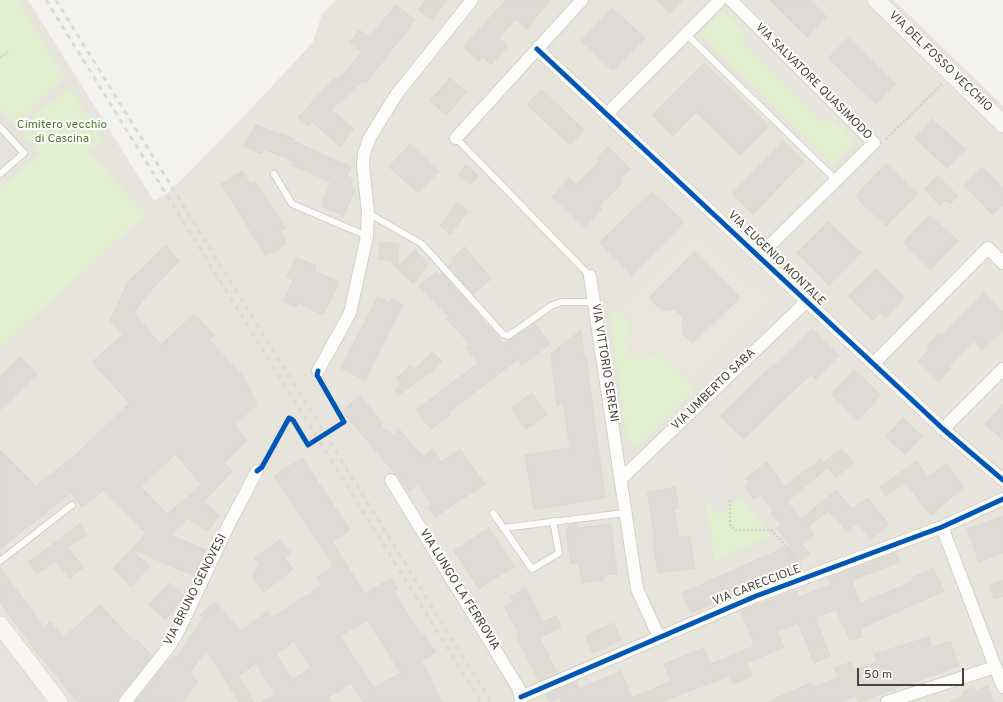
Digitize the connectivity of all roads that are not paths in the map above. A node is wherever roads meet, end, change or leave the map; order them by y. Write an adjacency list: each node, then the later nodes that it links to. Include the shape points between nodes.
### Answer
1 (472, 0): 15 (street, via 396,95 368,139 363,165)
2 (582, 0): 7 (street)
3 (720, 0): 6 (street)
4 (731, 0): 14 (street, VIA SALVATORE QUASIMODO, via 874,143)
5 (876, 0): 9 (street, VIA DEL FOSSO VECCHIO)
6 (686, 34): 8 (street); 14 (lane)
7 (537, 49): 8 (street, VIA EUGENIO MONTALE); 11 (street)
8 (607, 114): 17 (street, VIA EUGENIO MONTALE)
9 (1003, 124)
10 (0, 127): 12 (lane, via 24,153)
11 (456, 138): 19 (lane, VIA VITTORIO SERENI)
12 (0, 174)
13 (274, 174): 16 (lane, via 292,204)
14 (836, 180): 17 (street, VIA SALVATORE QUASIMODO)
15 (368, 213): 16 (street); 20 (lane, via 422,244 503,334 508,336 551,306 561,302)
16 (367, 236): 24 (street, via 350,314)
17 (760, 256): 21 (street, VIA EUGENIO MONTALE)
18 (1003, 263): 22 (street, via 988,248)
19 (590, 276): 20 (street, VIA VITTORIO SERENI)
20 (594, 302): 27 (street, VIA VITTORIO SERENI)
21 (806, 302): 22 (street, VIA EUGENIO MONTALE); 27 (street, VIA UMBERTO SABA)
22 (873, 364): 25 (street, VIA EUGENIO MONTALE)
23 (1003, 369): 25 (street)
24 (318, 371)
25 (943, 429): 29 (street, VIA EUGENIO MONTALE)
26 (257, 471): 44 (street, VIA BRUNO GENOVESI, via 178,632)
27 (621, 479): 33 (street, VIA VITTORIO SERENI)
28 (391, 480): 42 (street, VIA LUNGO LA FERROVIA, via 519,688)
29 (1003, 480)
30 (1003, 499): 35 (street, VIA CARECCIOLE)
31 (72, 505): 37 (lane)
32 (493, 513): 36 (lane)
33 (625, 513): 34 (lane); 39 (street, VIA VITTORIO SERENI, via 637,589)
34 (553, 521): 36 (lane); 36 (lane, via 559,553 532,569)
35 (942, 527): 39 (street, VIA CARECCIOLE, via 756,596); 40 (street)
36 (503, 528)
37 (0, 561)
38 (0, 625): 43 (street)
39 (659, 637): 42 (street, VIA CARECCIOLE)
40 (995, 667): 41 (street); 45 (street)
41 (1003, 687)
42 (521, 700)
43 (59, 702)
44 (125, 702)
45 (887, 702)

